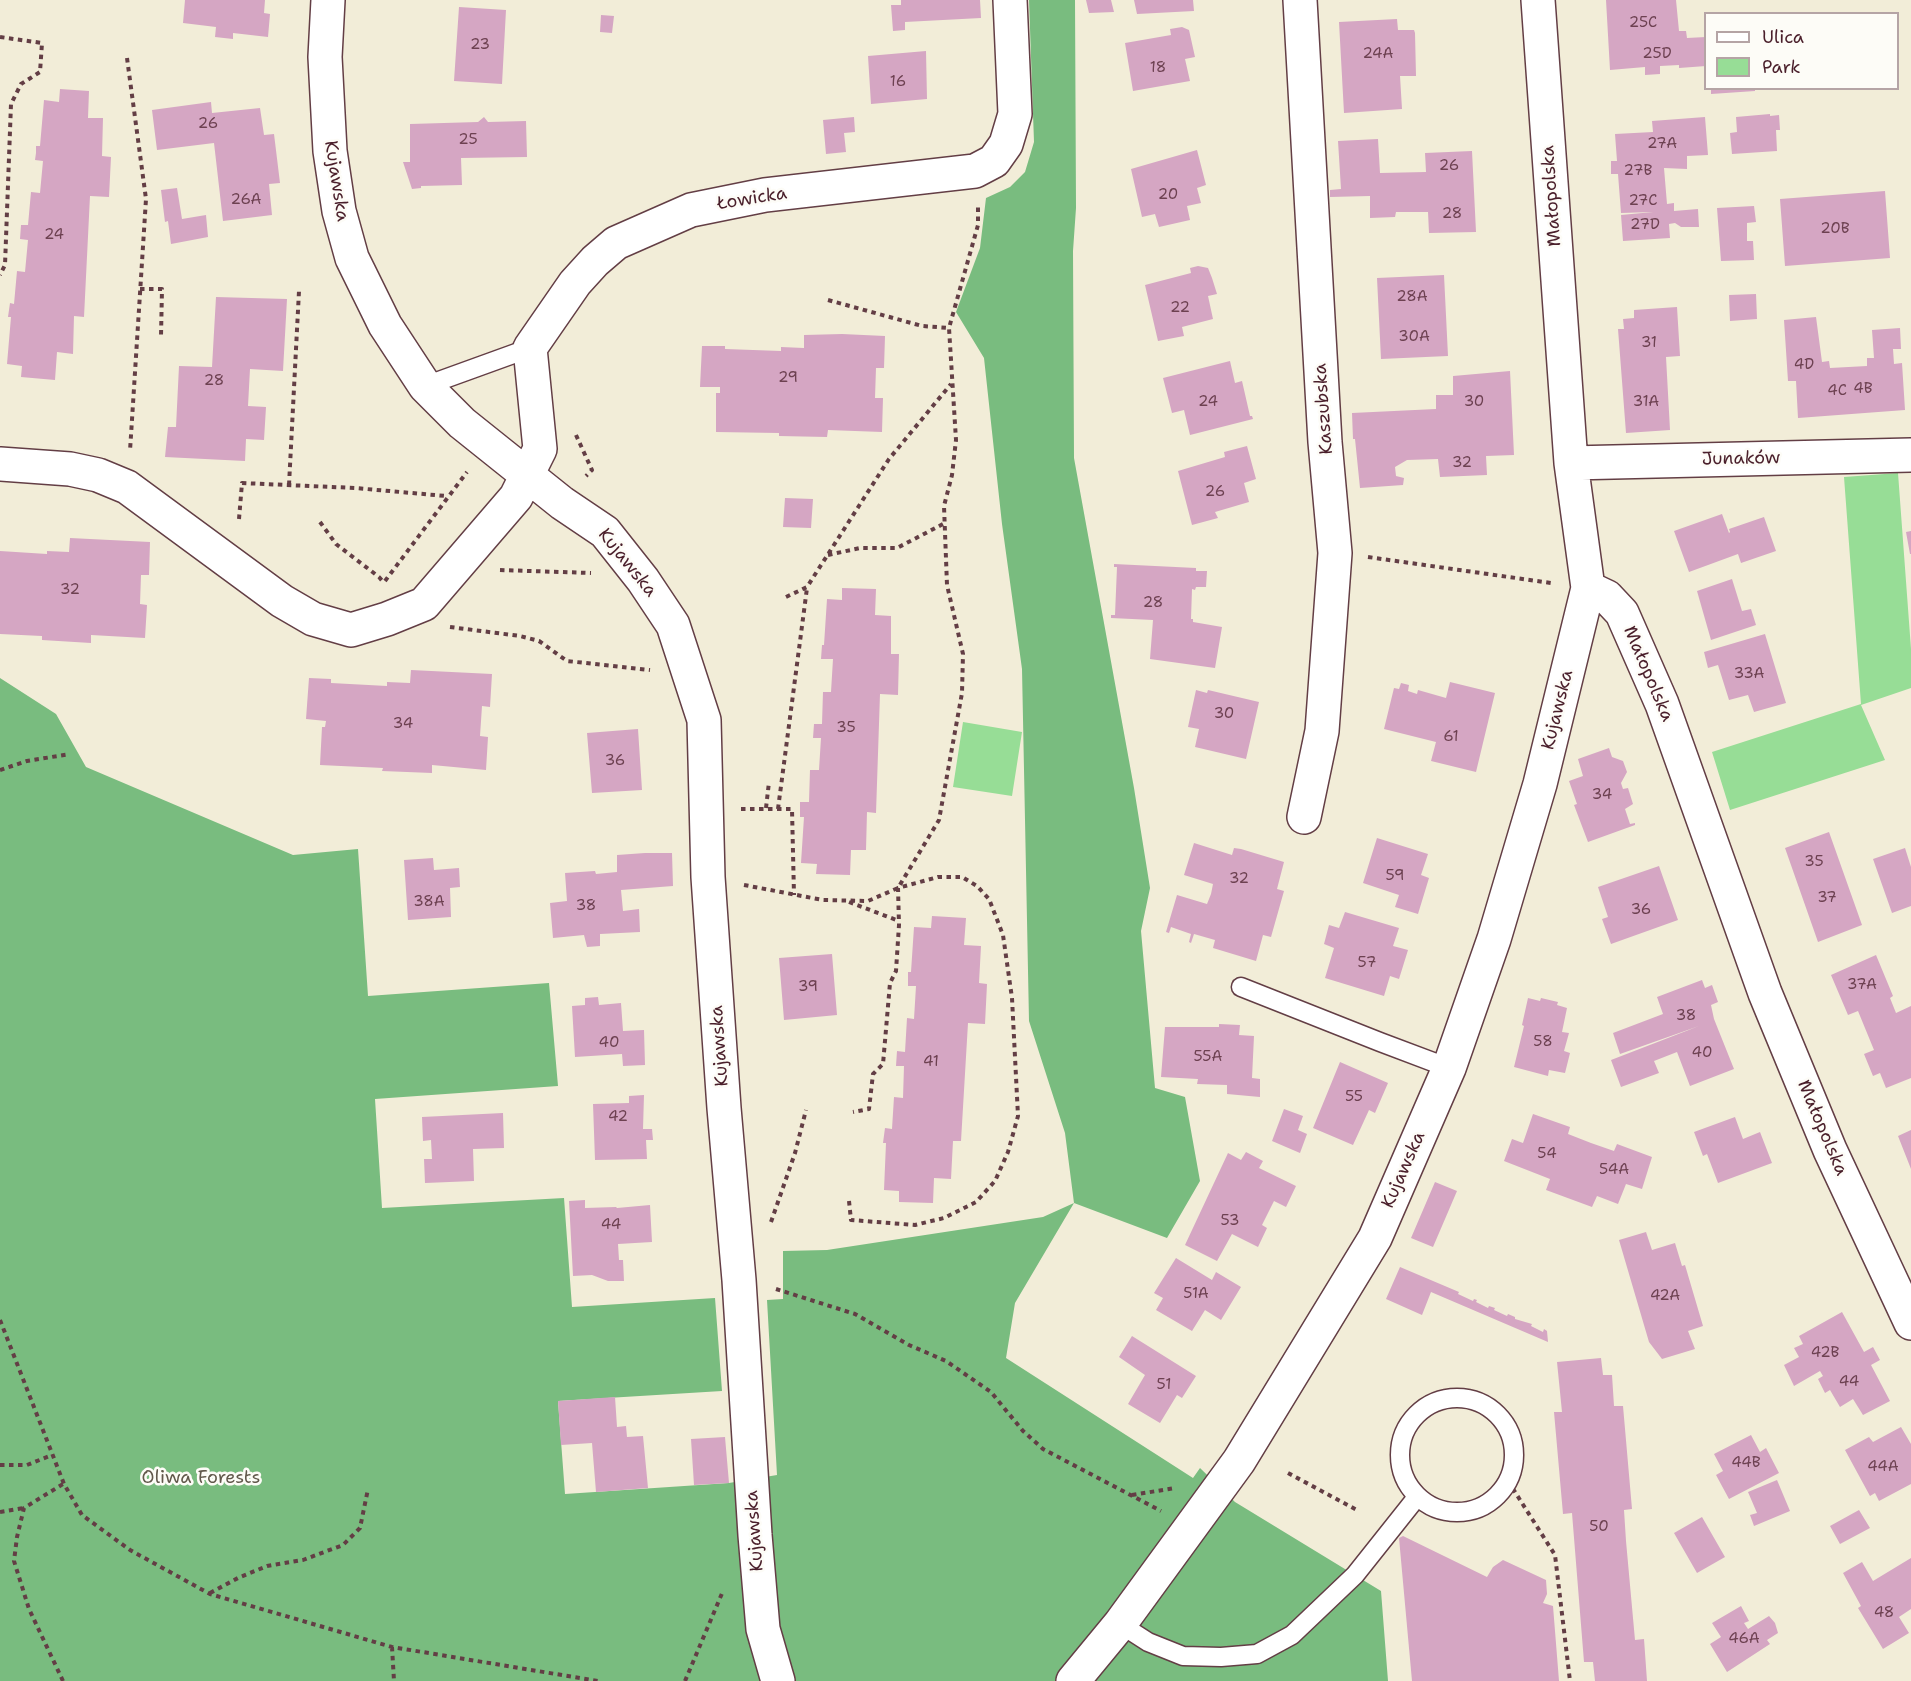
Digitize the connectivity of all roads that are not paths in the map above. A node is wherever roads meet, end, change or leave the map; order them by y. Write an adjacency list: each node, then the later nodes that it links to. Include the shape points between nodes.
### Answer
1 (328, 0): 6 (street, Kujawska, via 325,57 330,151 339,211 352,258 385,325)
2 (1010, 0): 5 (street, Łowicka, via 1015,114 1006,144 994,161 975,171 765,195 690,210 616,243 595,261)
3 (1300, 0): 12 (street, Kaszubska, via 1335,553 1322,731)
4 (1538, 0): 8 (street, Małopolska)
5 (530, 348): 6 (lane); 10 (street, via 540,449)
6 (425, 386): 10 (street, Kujawska, via 462,423)
7 (1911, 455): 8 (street, Junaków)
8 (1571, 463): 11 (street, Małopolska)
9 (0, 464): 10 (street, via 70,469 127,487 282,602 313,619 351,630 424,604 516,497)
10 (527, 475): 18 (street, Kujawska, via 605,532 643,580 673,625 704,720 708,877 753,1510 763,1629)
11 (1588, 588): 14 (street, Kujawska, via 1540,784 1494,939); 15 (street, Małopolska, via 1606,597 1627,623 1662,704 1765,993 1830,1150)
12 (1304, 817)
13 (1241, 987): 14 (lane)
14 (1449, 1068): 17 (street, Kujawska, via 1374,1238 1239,1461)
15 (1911, 1323)
16 (1417, 1497): 16 (lane, via 1400,1462 1400,1443 1408,1424 1420,1410 1438,1400 1457,1397 1476,1400 1493,1410 1506,1424 1513,1443 1514,1462 1498,1496 1467,1512 1432,1507); 17 (lane, via 1355,1575 1292,1635 1257,1654 1183,1656 1148,1642)
17 (1120, 1624): 19 (street, Kujawska)
18 (778, 1681)
19 (1073, 1681)

